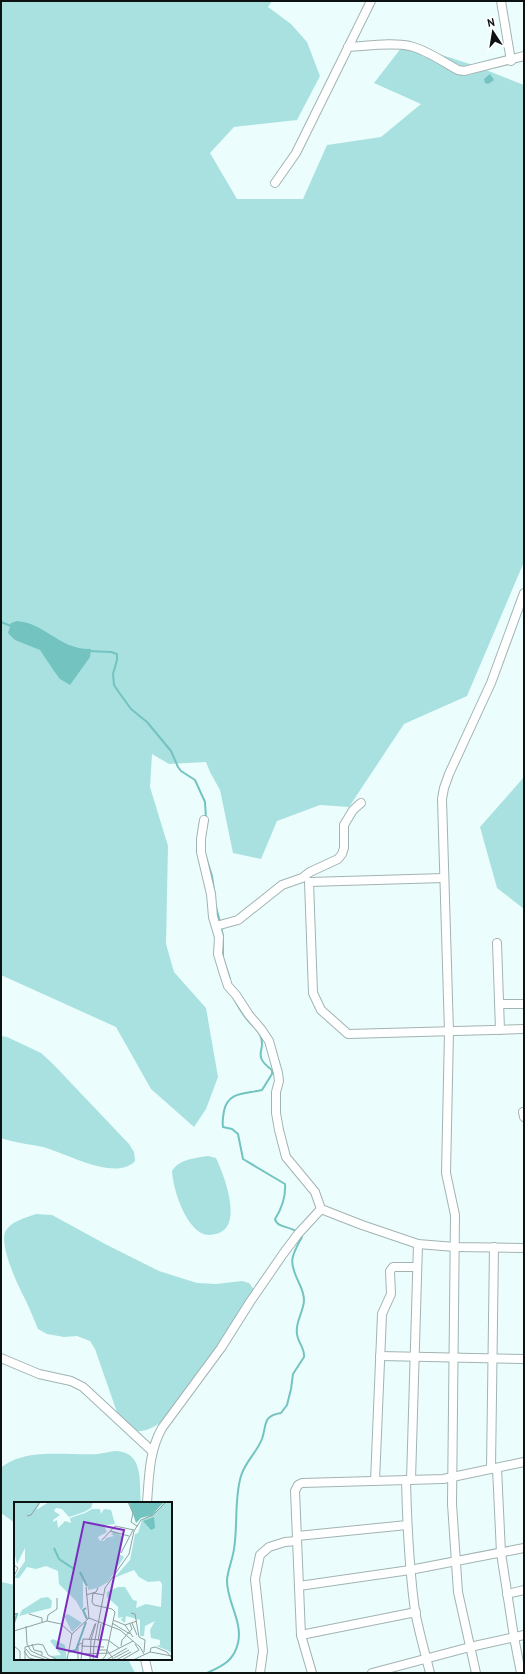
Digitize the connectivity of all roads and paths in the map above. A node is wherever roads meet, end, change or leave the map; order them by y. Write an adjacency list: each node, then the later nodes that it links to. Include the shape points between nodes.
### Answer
1 (371, 1): 3 (street)
2 (501, 1): 5 (street)
3 (348, 47): 5 (street, via 410,46 464,71); 6 (street, via 296,153)
4 (524, 56): 5 (street)
5 (511, 60)
6 (275, 182)
7 (524, 593): 10 (street, via 491,683 444,788)
8 (361, 803): 11 (street, via 352,810 344,825 342,854 338,859 310,872)
9 (204, 820): 12 (street, via 200,839 201,852 212,894 211,907)
10 (444, 878): 11 (street); 18 (street)
11 (306, 880): 12 (street, via 282,885 238,920); 18 (street, via 313,993 321,1010 348,1034)
12 (216, 926): 19 (street, via 218,954 228,986 269,1042 278,1073 276,1113 286,1157 315,1192)
13 (497, 944): 14 (street)
14 (500, 1004): 15 (street); 17 (street)
15 (524, 1004)
16 (524, 1029): 17 (street)
17 (500, 1030): 18 (street)
18 (449, 1032): 21 (street, via 446,1160 447,1182 455,1215)
19 (321, 1209): 20 (street); 31 (street, via 283,1254 162,1428)
20 (418, 1244): 21 (street); 24 (street)
21 (455, 1246): 22 (street); 28 (street)
22 (494, 1247): 23 (street); 29 (street)
23 (524, 1248)
24 (417, 1267): 25 (street, via 393,1266 390,1271 391,1294 382,1314); 26 (street)
25 (380, 1356): 26 (street); 36 (street)
26 (415, 1357): 28 (street); 35 (street)
27 (1, 1358): 31 (street, via 39,1374 83,1387)
28 (453, 1358): 29 (street); 34 (street)
29 (492, 1358): 30 (street); 33 (street)
30 (524, 1359)
31 (152, 1451): 37 (street)
32 (524, 1462): 33 (street)
33 (494, 1468): 34 (street); 41 (street)
34 (452, 1478): 35 (street); 42 (street)
35 (409, 1480): 36 (street); 38 (street)
36 (375, 1481): 39 (street, via 298,1485 295,1491)
37 (147, 1502)
38 (407, 1526): 39 (street); 43 (street)
39 (297, 1538): 44 (street); 55 (street, via 269,1547 260,1555 255,1579 263,1651)
40 (524, 1548): 41 (street)
41 (501, 1552): 42 (street); 46 (street)
42 (455, 1562): 43 (street); 51 (street, via 458,1592)
43 (410, 1570): 44 (street); 47 (street)
44 (299, 1586): 49 (street)
45 (524, 1590): 46 (street)
46 (507, 1594): 50 (street)
47 (416, 1612): 49 (street); 52 (street)
48 (524, 1634): 50 (street)
49 (301, 1635): 56 (street)
50 (514, 1637): 51 (street); 60 (street)
51 (470, 1647): 52 (street); 59 (street)
52 (426, 1659): 57 (street); 58 (street)
53 (145, 1660): 54 (street)
54 (148, 1673)
55 (260, 1673)
56 (312, 1673)
57 (372, 1673)
58 (430, 1673)
59 (476, 1673)
60 (521, 1673)

